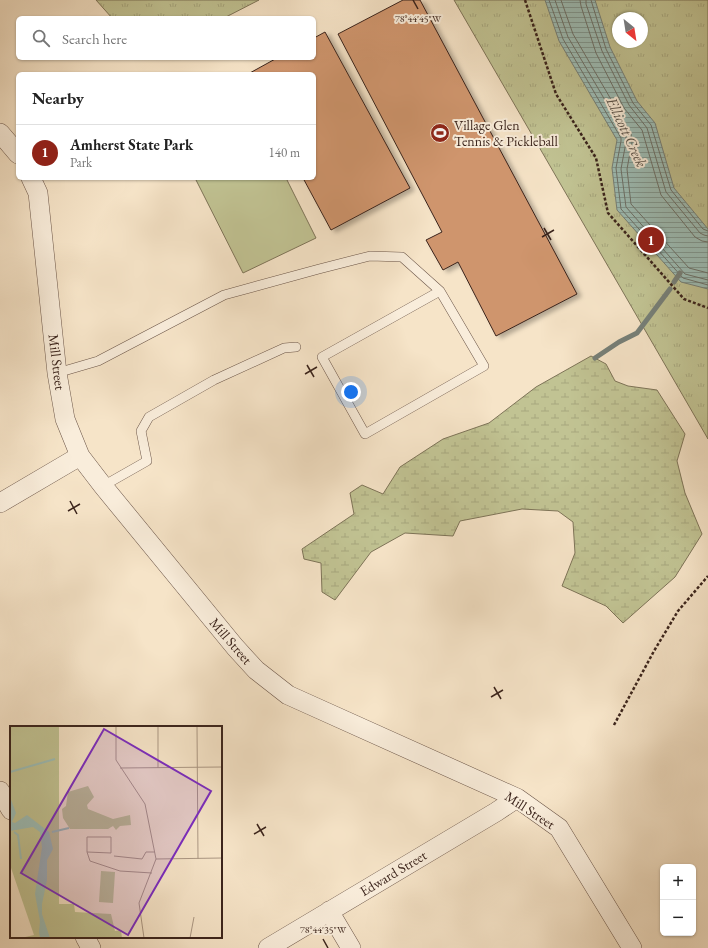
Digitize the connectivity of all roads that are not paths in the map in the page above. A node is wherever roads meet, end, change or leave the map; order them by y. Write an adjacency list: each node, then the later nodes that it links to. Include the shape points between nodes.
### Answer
1 (0, 133): 2 (street)
2 (16, 152)
3 (32, 180): 6 (street, Mill Street, via 38,193)
4 (440, 291): 4 (lane, via 322,357 365,434 484,366); 6 (lane, via 402,257 370,256 224,295 98,361)
5 (296, 347): 8 (lane, via 284,348 214,380 149,417 141,431 147,461)
6 (58, 373): 7 (street, Mill Street, via 65,420)
7 (80, 456): 8 (street, Mill Street); 9 (street)
8 (103, 486): 11 (street, Mill Street, via 235,647 256,670 288,695)
9 (0, 503)
10 (0, 791): 12 (street)
11 (517, 798): 13 (street, Edward Street); 18 (street, Mill Street, via 559,828)
12 (10, 808)
13 (329, 911): 16 (street, Edward Street); 17 (street)
14 (85, 938): 15 (street)
15 (91, 948)
16 (268, 948)
17 (351, 948)
18 (632, 948)

